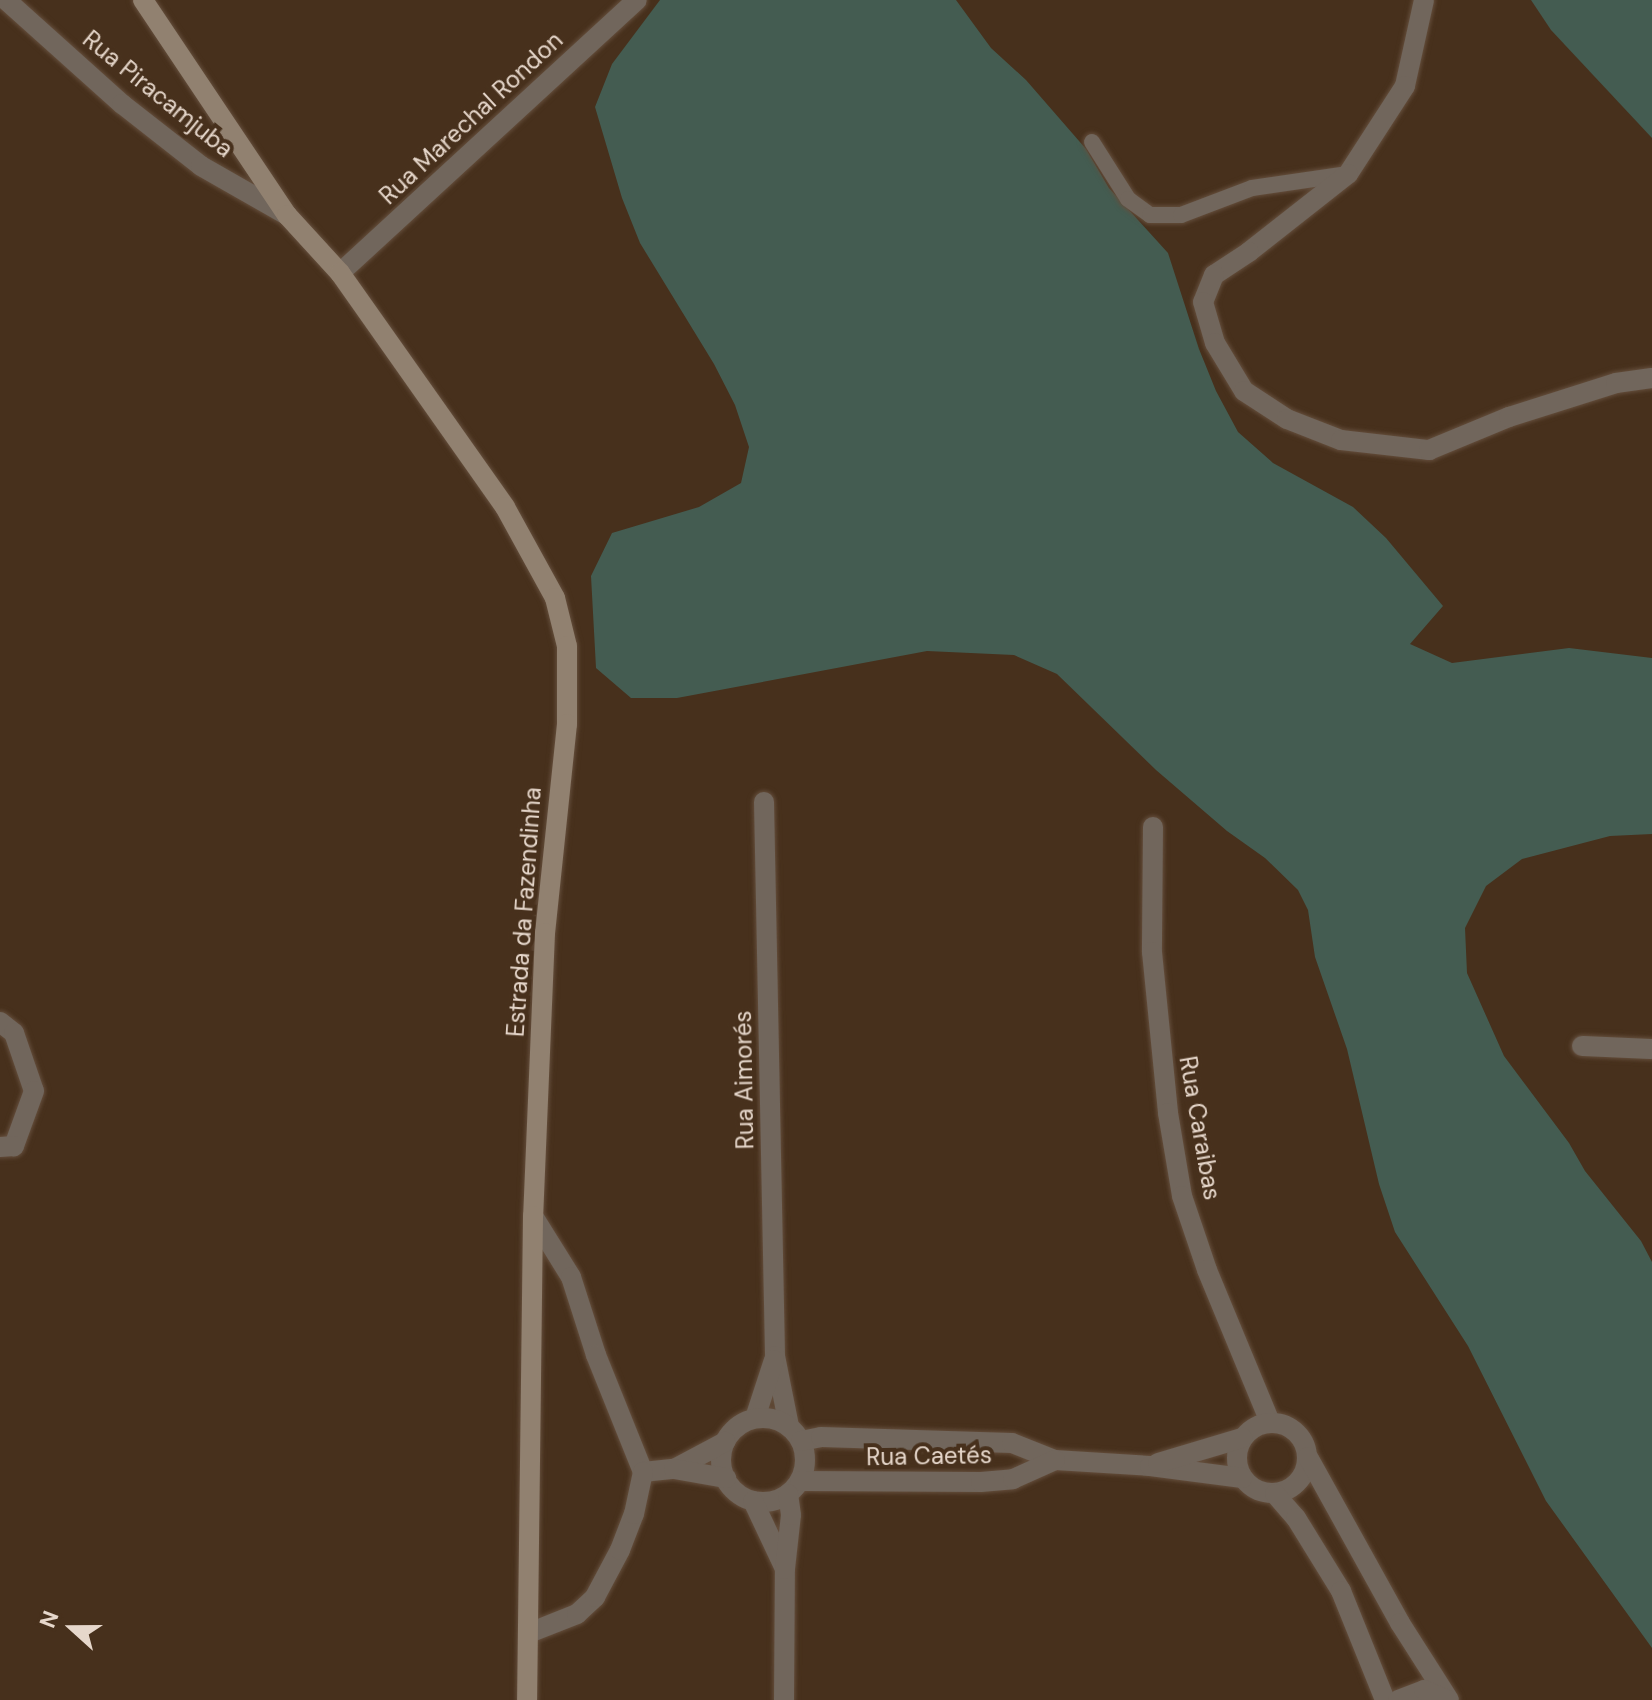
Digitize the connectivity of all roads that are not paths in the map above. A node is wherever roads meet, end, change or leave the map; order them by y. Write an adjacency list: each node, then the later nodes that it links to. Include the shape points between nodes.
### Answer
1 (6, 0): 7 (street, Rua Piracamjuba, via 201,166)
2 (143, 0): 7 (street, Estrada da Fazendinha)
3 (637, 0): 8 (street, Rua Marechal Rondon)
4 (1424, 0): 6 (street, via 1405,86)
5 (1092, 142): 6 (lane, via 1128,199 1150,215 1181,215 1252,188)
6 (1348, 174): 9 (street, via 1214,275 1203,302 1215,343 1244,391 1287,419 1341,440 1429,450 1525,412 1616,383)
7 (287, 215): 8 (street, Estrada da Fazendinha)
8 (340, 273): 16 (street, Estrada da Fazendinha, via 505,507 555,598 567,646 567,724 545,933)
9 (1652, 378)
10 (764, 802): 17 (street, Rua Aimorés)
11 (1153, 827): 19 (street, Rua Caraibas, via 1152,952 1182,1196)
12 (0, 1022): 15 (street, via 14,1033 34,1091 14,1146)
13 (1582, 1046): 14 (street)
14 (1652, 1049)
15 (0, 1147)
16 (533, 1216): 27 (street, via 571,1277); 34 (street, Estrada da Fazendinha)
17 (775, 1356): 18 (street, Rua Aimorés); 20 (street, Rua Aimorés)
18 (755, 1418): 20 (street, via 773,1419); 22 (street, via 732,1431)
19 (1270, 1422): 21 (street, via 1254,1426); 23 (street, via 1297,1431)
20 (795, 1433): 24 (street, Rua Caetés, via 1012,1443); 30 (street, via 805,1468)
21 (1242, 1438): 25 (street, Rua Caetés); 29 (street, via 1237,1465)
22 (725, 1442): 26 (street); 28 (street, via 721,1460)
23 (1308, 1457): 31 (street, via 1304,1475 1292,1488); 39 (street)
24 (1055, 1460): 25 (street, Rua Caetés); 30 (street, Rua Caetés, via 1013,1479)
25 (1150, 1466): 29 (street, Rua Caetés)
26 (674, 1469): 27 (street); 28 (street)
27 (643, 1472): 34 (street, via 625,1538 595,1597 577,1614)
28 (726, 1478): 32 (street)
29 (1242, 1478): 31 (street)
30 (794, 1488): 32 (street, via 771,1501); 33 (street)
31 (1275, 1494): 37 (street, via 1341,1591)
32 (753, 1501): 33 (street)
33 (785, 1569): 36 (street)
34 (529, 1633): 35 (street, Estrada da Fazendinha)
35 (527, 1700)
36 (784, 1700)
37 (1385, 1700)
38 (1398, 1700): 39 (street, via 1424,1690)
39 (1448, 1700)

